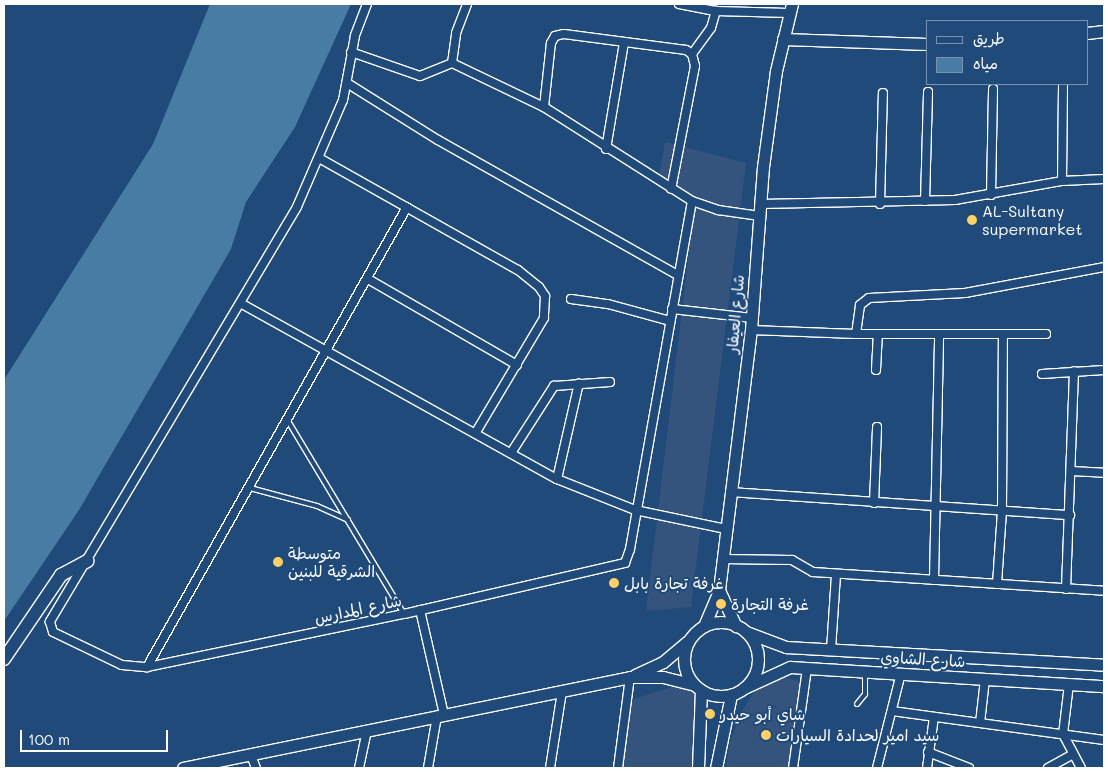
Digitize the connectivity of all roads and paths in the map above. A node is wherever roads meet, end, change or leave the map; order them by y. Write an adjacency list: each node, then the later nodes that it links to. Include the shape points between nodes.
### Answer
1 (367, 4): 11 (street)
2 (467, 4): 13 (street, via 456,33)
3 (679, 4): 5 (street)
4 (791, 8): 5 (street); 8 (street, شارع العيفار)
5 (716, 11): 12 (street, via 711,28)
6 (1104, 31): 7 (street)
7 (1088, 33)
8 (783, 40): 10 (street); 30 (street, شارع العيفار)
9 (624, 43): 12 (street, via 679,49); 19 (street, via 564,34 555,36 551,43); 20 (street)
10 (926, 44)
11 (351, 52): 13 (street, via 420,76); 14 (street)
12 (692, 54): 24 (street, via 695,66)
13 (452, 63): 19 (street)
14 (347, 83): 21 (street); 32 (street, via 438,140)
15 (1063, 85): 23 (street)
16 (993, 88): 25 (street)
17 (928, 92): 27 (street)
18 (883, 93): 28 (street)
19 (544, 107): 20 (street)
20 (606, 149): 24 (street)
21 (319, 158): 29 (street); 35 (street, via 284,234)
22 (1104, 179): 23 (street)
23 (1062, 181): 25 (street)
24 (671, 189): 26 (street)
25 (991, 195): 27 (street)
26 (692, 201): 30 (street, via 718,210); 32 (street)
27 (925, 201): 28 (street)
28 (880, 204): 30 (street)
29 (407, 207): 33 (street); 45 (street, via 518,270 539,287 545,296 544,318)
30 (760, 210): 38 (street, شارع العيفار)
31 (1104, 267): 39 (street, via 965,293 869,298 860,306)
32 (678, 275): 36 (street)
33 (368, 279): 44 (street); 45 (street)
34 (571, 299): 37 (street, via 608,304)
35 (242, 304): 44 (street); 69 (street)
36 (672, 309): 37 (street); 38 (street)
37 (670, 321): 63 (street)
38 (751, 324): 39 (street); 60 (street, شارع العيفار)
39 (856, 334): 40 (street)
40 (878, 334): 42 (street); 46 (street)
41 (1046, 334): 43 (street)
42 (939, 335): 43 (street); 62 (street)
43 (1003, 336): 64 (street)
44 (327, 352): 52 (street); 54 (street)
45 (517, 365): 54 (street)
46 (876, 370)
47 (1074, 370): 48 (street); 49 (street); 56 (street)
48 (1104, 370)
49 (1042, 374)
50 (610, 382): 51 (street)
51 (579, 383): 55 (street, via 550,390); 58 (street)
52 (288, 421): 59 (street); 66 (lane)
53 (877, 427): 61 (street)
54 (476, 432): 55 (street)
55 (512, 453): 58 (street)
56 (1072, 471): 57 (street); 65 (street)
57 (1104, 474)
58 (558, 479): 63 (street)
59 (250, 488): 66 (lane, via 317,506); 84 (street)
60 (730, 492): 61 (street); 67 (street, شارع العيفار)
61 (874, 504): 62 (street)
62 (938, 508): 64 (street); 71 (street)
63 (636, 510): 67 (street); 76 (street, شارع المدارس, via 625,563)
64 (1002, 511): 65 (street); 72 (street)
65 (1070, 515): 73 (street)
66 (348, 520): 77 (lane)
67 (726, 529): 68 (street, شارع العيفار)
68 (722, 559): 70 (street, via 792,560 809,572); 74 (street, شارع العيفار)
69 (87, 562): 82 (main road, via 61,575); 84 (street, شارع المدارس, via 50,627 53,632 106,659 122,665)
70 (836, 574): 71 (street); 81 (street)
71 (934, 580): 72 (street)
72 (996, 584): 73 (street)
73 (1066, 589): 75 (street)
74 (719, 590): 78 (street, شارع العيفار); 79 (street)
75 (1104, 591)
76 (420, 610): 77 (street, شارع المدارس); 98 (street)
77 (404, 614): 84 (street, شارع المدارس)
78 (704, 626): 79 (street, via 726,622); 80 (street)
79 (741, 629): 81 (street, شارع الشاوي, via 772,644); 93 (street, via 758,654 753,679)
80 (688, 641): 88 (street, via 663,662); 92 (street, via 684,664)
81 (831, 650): 83 (street, شارع الشاوي)
82 (4, 659)
83 (1104, 665)
84 (147, 667)
85 (807, 668): 86 (street, شارع الشاوي); 93 (street, شارع الشاوي, via 774,672); 115 (street)
86 (865, 672): 87 (street, شارع الشاوي); 96 (lane, via 865,694)
87 (901, 673): 89 (street, شارع الشاوي); 97 (street)
88 (630, 677): 92 (street, via 663,677); 94 (street); 112 (street)
89 (985, 679): 90 (street, شارع الشاوي); 100 (street)
90 (1069, 684): 91 (street, شارع الشاوي); 102 (street)
91 (1104, 686)
92 (698, 688): 95 (street, via 710,695); 113 (street)
93 (744, 688): 95 (street)
94 (562, 690): 98 (street); 111 (street)
95 (731, 695): 114 (street)
96 (857, 704)
97 (892, 711): 99 (street); 116 (street)
98 (440, 716): 101 (street); 110 (street)
99 (934, 717): 100 (street); 104 (street)
100 (980, 723): 102 (street)
101 (368, 731): 106 (street); 109 (street)
102 (1063, 734): 103 (street); 105 (street)
103 (1104, 740)
104 (928, 752): 117 (street); 118 (street)
105 (1073, 754): 119 (street); 120 (street)
106 (251, 755): 107 (street); 108 (street)
107 (183, 768)
108 (256, 768)
109 (359, 768)
110 (428, 768)
111 (550, 768)
112 (618, 768)
113 (698, 768)
114 (716, 768)
115 (793, 768)
116 (877, 768)
117 (927, 768)
118 (969, 768)
119 (1048, 768)
120 (1081, 768)

